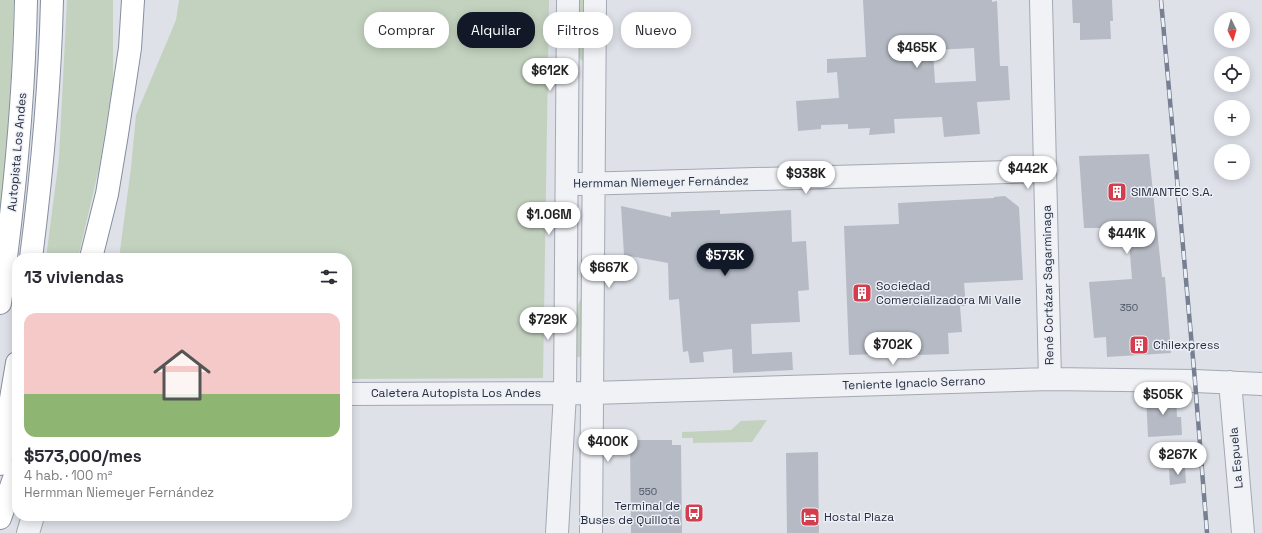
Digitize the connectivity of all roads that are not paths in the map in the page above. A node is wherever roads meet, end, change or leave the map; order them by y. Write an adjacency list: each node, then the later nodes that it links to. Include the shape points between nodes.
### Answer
1 (26, 0): 12 (highway, Autopista Los Andes, via 22,96 11,222)
2 (52, 0): 10 (highway, Autopista Los Andes, via 45,122)
3 (133, 0): 11 (highway, via 130,48 117,134 107,194)
4 (568, 0): 8 (street)
5 (595, 0): 9 (street)
6 (1040, 0): 7 (street, René Cortázar Sagarminaga)
7 (1045, 171): 9 (street, Hermman Niemeyer Fernández); 13 (street, René Cortázar Sagarminaga)
8 (566, 184): 9 (street, Hermman Niemeyer Fernández); 17 (street)
9 (593, 184): 18 (street)
10 (32, 253)
11 (92, 253)
12 (0, 303)
13 (1050, 378): 14 (street, Teniente Ignacio Serrano); 18 (street, Teniente Ignacio Serrano)
14 (1230, 382): 15 (street, Teniente Ignacio Serrano); 27 (street, La Espuela)
15 (1262, 384)
16 (12, 393): 20 (highway)
17 (565, 393): 18 (street, Teniente Ignacio Serrano); 19 (street, Caletera Autopista Los Andes); 25 (street)
18 (592, 393): 26 (street)
19 (352, 394)
20 (0, 464)
21 (12, 484): 22 (highway)
22 (0, 518)
23 (32, 521): 24 (street)
24 (28, 533)
25 (557, 533)
26 (591, 533)
27 (1243, 533)

